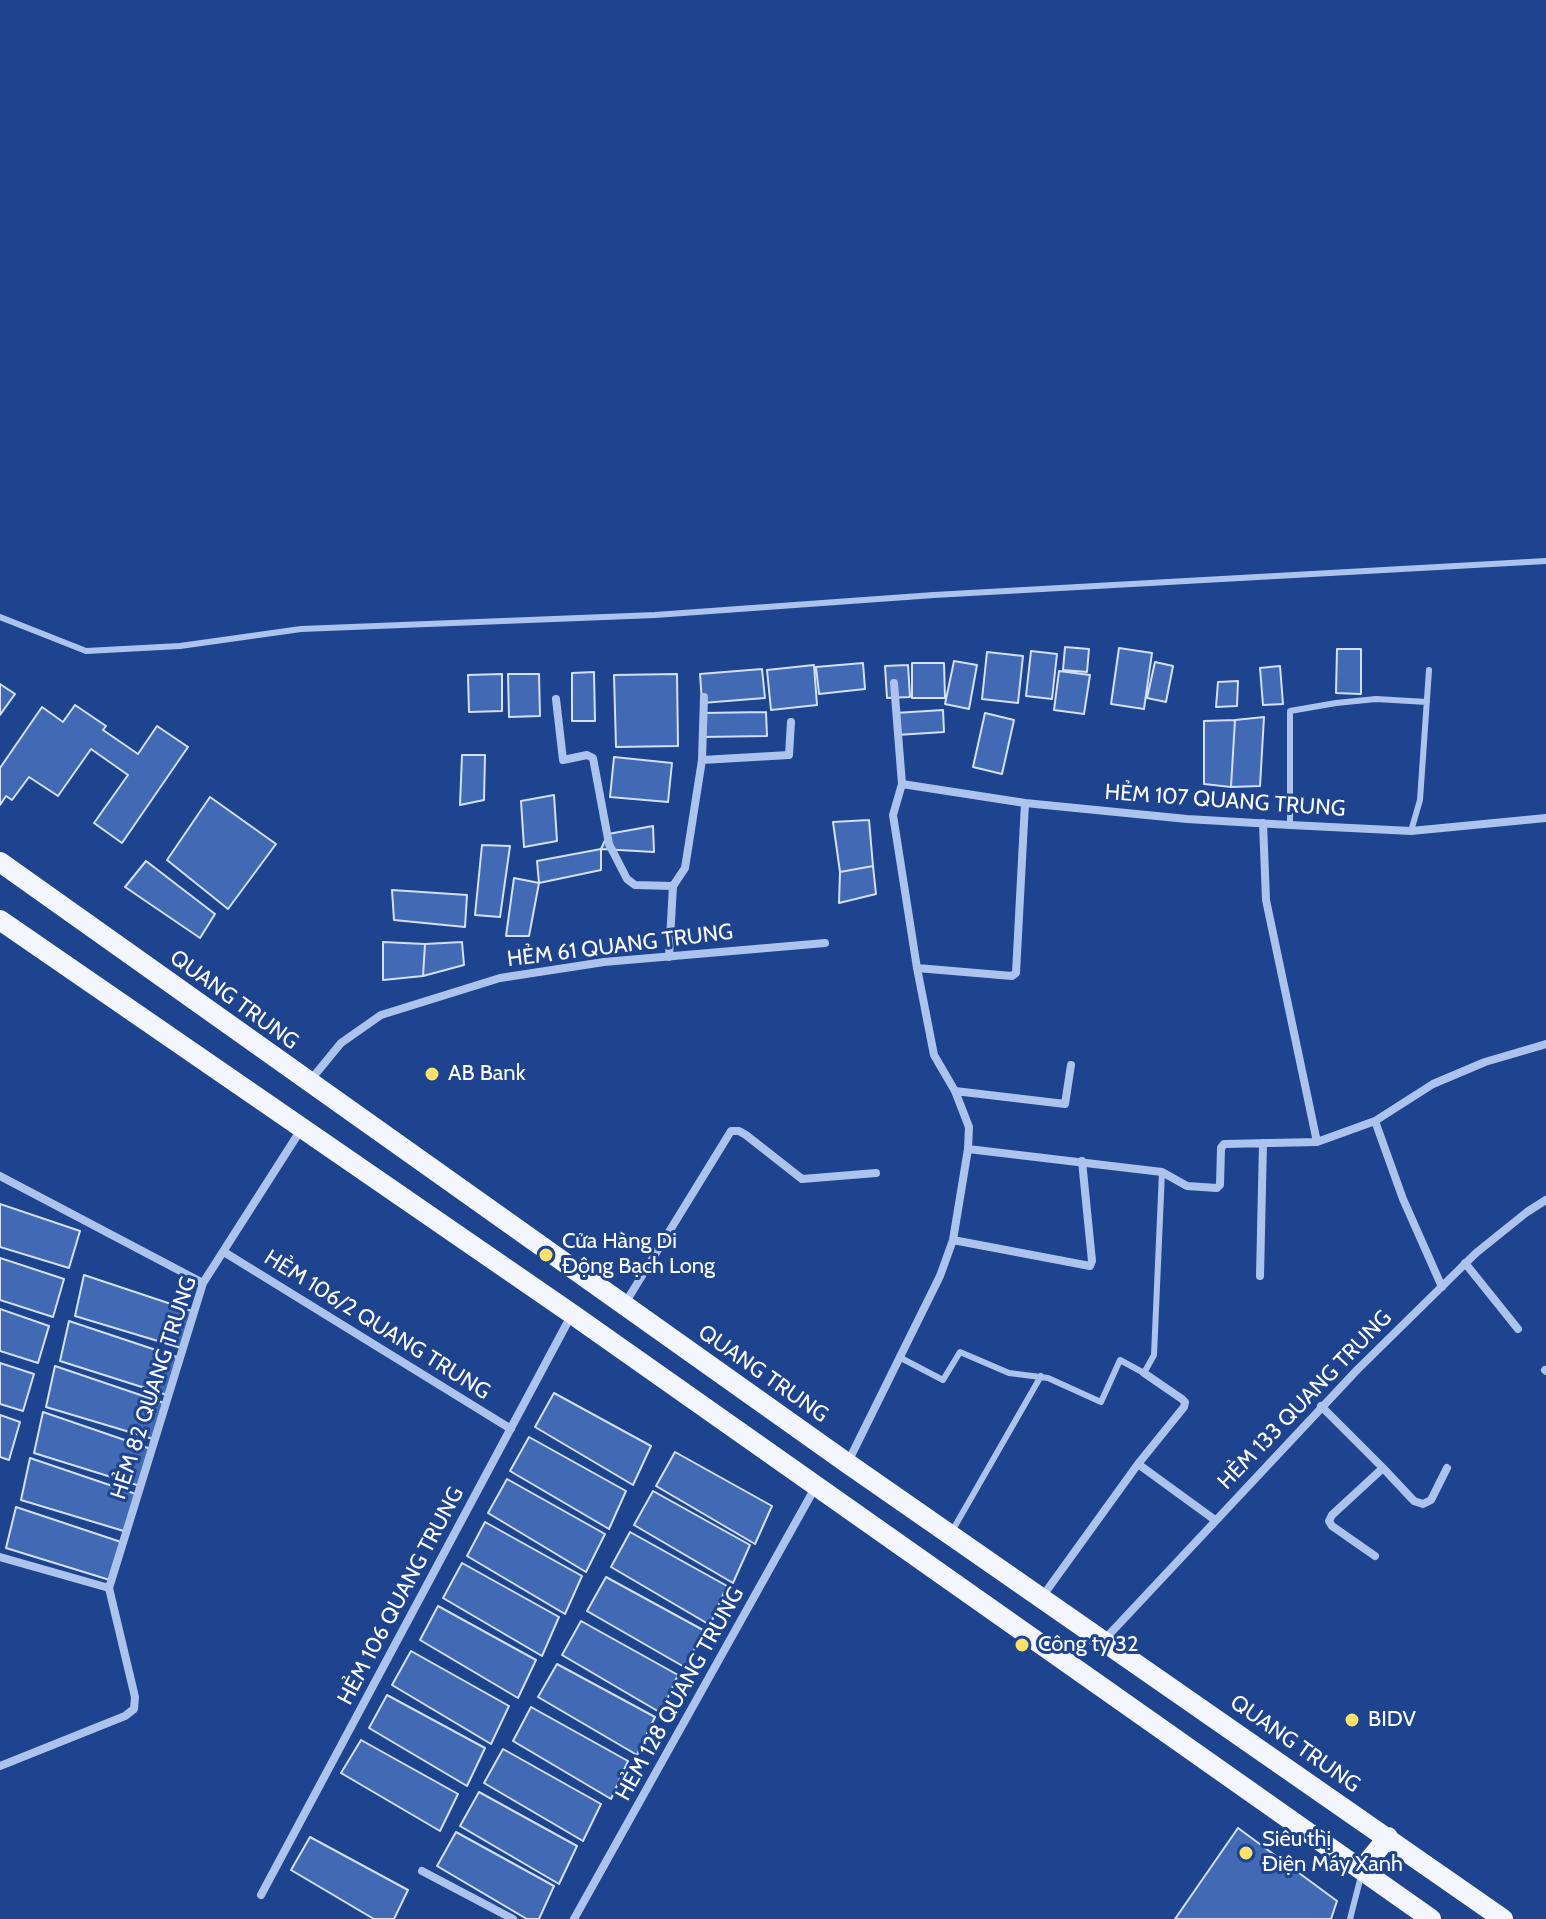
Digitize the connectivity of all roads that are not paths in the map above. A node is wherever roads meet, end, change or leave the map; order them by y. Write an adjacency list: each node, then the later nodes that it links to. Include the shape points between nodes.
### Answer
1 (1546, 561): 2 (lane, via 655,615 301,629 180,646 86,651)
2 (0, 617)
3 (1429, 670): 7 (lane)
4 (894, 683): 10 (street)
5 (704, 697): 9 (street)
6 (556, 699): 17 (street, via 563,760 593,758 609,844 627,879 635,885)
7 (1427, 702): 14 (lane, via 1376,699 1290,711); 15 (lane, via 1420,800)
8 (791, 722): 9 (street, via 789,755)
9 (702, 760): 17 (street, via 685,868)
10 (902, 784): 11 (street, HẺM 107 QUANG TRUNG); 21 (street, via 893,815)
11 (1025, 803): 13 (street, HẺM 107 QUANG TRUNG); 21 (street, via 1016,973)
12 (1546, 818): 15 (street, HẺM 107 QUANG TRUNG)
13 (1263, 823): 14 (street, HẺM 107 QUANG TRUNG); 28 (street, via 1266,900)
14 (1290, 825): 15 (street, HẺM 107 QUANG TRUNG)
15 (1411, 831)
16 (0, 862): 24 (main road, QUANG TRUNG)
17 (673, 886): 20 (street)
18 (0, 920): 27 (main road)
19 (825, 943): 20 (street, HẺM 61 QUANG TRUNG)
20 (669, 957): 24 (street, HẺM 61 QUANG TRUNG, via 500,978 381,1015 341,1043)
21 (917, 968): 25 (street, via 934,1055)
22 (1546, 1044): 26 (street, via 1433,1084)
23 (1071, 1065): 25 (street, via 1065,1104)
24 (308, 1082): 42 (main road, QUANG TRUNG)
25 (955, 1091): 30 (street, via 969,1127)
26 (1375, 1121): 28 (street); 41 (street)
27 (303, 1126): 37 (street, HẺM 82 QUANG TRUNG); 43 (main road)
28 (1317, 1142): 29 (street)
29 (1263, 1143): 32 (street, via 1224,1144 1217,1188 1187,1186); 39 (street)
30 (968, 1149): 31 (street); 36 (street)
31 (1082, 1161): 32 (street); 36 (street, via 1090,1266)
32 (1162, 1172): 46 (lane, via 1154,1355)
33 (876, 1173): 42 (street, via 802,1179 746,1135 731,1131)
34 (0, 1176): 40 (street)
35 (1546, 1200): 38 (street, HẺM 133 QUANG TRUNG)
36 (953, 1240): 45 (street)
37 (224, 1252): 40 (street, HẺM 82 QUANG TRUNG); 49 (street, HẺM 106/2 QUANG TRUNG)
38 (1465, 1263): 41 (street, HẺM 133 QUANG TRUNG); 44 (street)
39 (1260, 1276)
40 (203, 1283): 59 (street, HẺM 82 QUANG TRUNG)
41 (1442, 1287): 48 (street, HẺM 133 QUANG TRUNG)
42 (624, 1305): 50 (main road, QUANG TRUNG)
43 (572, 1314): 49 (street, HẺM 106 QUANG TRUNG); 54 (main road)
44 (1518, 1329)
45 (899, 1357): 47 (lane, via 943,1380 960,1352 1009,1373); 50 (street)
46 (1144, 1373): 47 (lane, via 1120,1360 1101,1402); 51 (street, via 1185,1402)
47 (1041, 1376): 56 (lane)
48 (1321, 1406): 52 (street); 55 (street, HẺM 133 QUANG TRUNG)
49 (511, 1429): 66 (street, HẺM 106 QUANG TRUNG)
50 (847, 1463): 56 (main road, QUANG TRUNG)
51 (1138, 1464): 55 (street); 60 (street)
52 (1383, 1468): 53 (street, via 1423,1504 1431,1500); 57 (street, via 1329,1521)
53 (1447, 1468)
54 (817, 1486): 64 (main road); 68 (street, HẺM 128 QUANG TRUNG)
55 (1215, 1520): 61 (street, HẺM 133 QUANG TRUNG)
56 (950, 1535): 60 (main road, QUANG TRUNG)
57 (1375, 1556)
58 (0, 1557): 59 (street)
59 (109, 1588): 62 (street, via 134,1709)
60 (1041, 1598): 61 (main road, QUANG TRUNG)
61 (1103, 1640): 63 (main road, QUANG TRUNG)
62 (0, 1766)
63 (1388, 1837): 64 (main road); 71 (main road, QUANG TRUNG)
64 (1362, 1869): 69 (lane); 70 (main road)
65 (422, 1871): 67 (street)
66 (261, 1895)
67 (513, 1919)
68 (574, 1919)
69 (1350, 1919)
70 (1431, 1919)
71 (1503, 1919)

